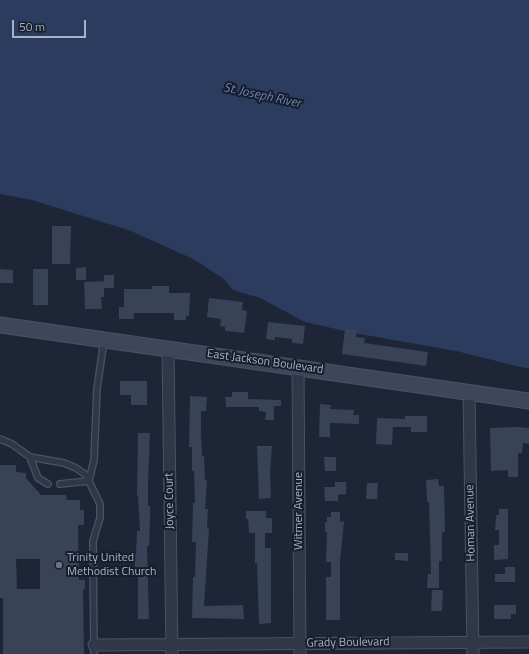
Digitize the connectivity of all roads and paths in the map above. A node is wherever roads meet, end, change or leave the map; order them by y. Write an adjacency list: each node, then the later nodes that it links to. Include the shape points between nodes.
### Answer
1 (0, 325): 2 (main road, East Jackson Boulevard)
2 (104, 339): 3 (main road, East Jackson Boulevard); 9 (lane, via 97,389 94,460)
3 (168, 348): 4 (main road, East Jackson Boulevard); 15 (street, Joyce Court)
4 (298, 367): 5 (main road, East Jackson Boulevard); 16 (street, Witmer Avenue)
5 (469, 392): 6 (main road, East Jackson Boulevard); 12 (street, Homan Avenue)
6 (529, 401)
7 (0, 439): 8 (lane)
8 (30, 457): 9 (lane, via 70,465 86,475); 10 (lane, via 38,478)
9 (89, 481): 11 (lane); 14 (lane, via 100,504 100,518 93,541)
10 (48, 484)
11 (60, 484)
12 (473, 641): 13 (street, Grady Boulevard); 16 (street, Grady Boulevard); 17 (street, Homan Avenue)
13 (529, 642)
14 (94, 649): 15 (street, Grady Boulevard)
15 (172, 649): 16 (street, Grady Boulevard)
16 (300, 649)
17 (473, 654)

